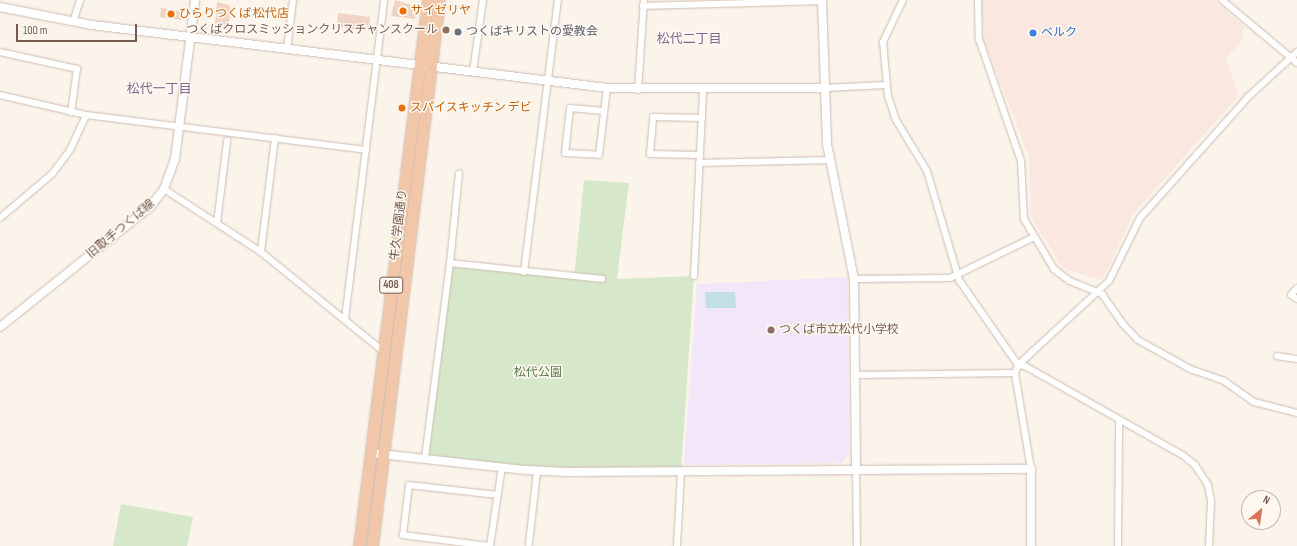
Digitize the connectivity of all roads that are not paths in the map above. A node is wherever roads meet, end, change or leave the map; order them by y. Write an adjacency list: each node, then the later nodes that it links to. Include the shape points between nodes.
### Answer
1 (80, 0): 15 (street)
2 (195, 0): 16 (street, 旧取手つくば線)
3 (293, 0): 17 (street)
4 (384, 0): 21 (street)
5 (428, 0): 23 (highway, 牛久学園通り / 408)
6 (439, 0): 24 (highway, 牛久学園通り / 408)
7 (483, 0): 25 (street)
8 (558, 0): 26 (street)
9 (903, 0): 27 (street, via 885,34)
10 (978, 0): 48 (street, via 978,39 1021,161 1024,219)
11 (1222, 0): 20 (street)
12 (822, 1): 13 (street); 29 (street)
13 (643, 3): 30 (street)
14 (0, 7): 15 (street)
15 (73, 22): 16 (street)
16 (190, 36): 17 (street); 37 (street, 旧取手つくば線)
17 (287, 48): 21 (street)
18 (0, 52): 34 (street, via 77,69)
19 (1297, 52): 20 (street)
20 (1292, 58): 22 (street); 57 (street, via 1248,97 1140,218 1109,281)
21 (376, 60): 23 (street); 40 (street)
22 (1297, 63)
23 (419, 65): 24 (street); 61 (highway, 牛久学園通り / 408)
24 (431, 67): 25 (street); 70 (highway, 牛久学園通り / 408)
25 (474, 72): 26 (street)
26 (548, 82): 28 (street); 51 (street)
27 (885, 85): 29 (street); 52 (street, via 896,120 927,171)
28 (607, 88): 30 (street); 33 (street)
29 (824, 88): 31 (street); 42 (street)
30 (638, 90): 31 (street)
31 (703, 90): 36 (street)
32 (0, 95): 34 (street)
33 (604, 111): 33 (street, via 599,155 565,153 570,108)
34 (71, 113): 35 (street)
35 (86, 115): 37 (street); 46 (street, via 70,150 52,174)
36 (702, 118): 41 (street); 41 (street, via 653,117 650,154)
37 (179, 126): 38 (street); 45 (street, 旧取手つくば線, via 176,159)
38 (275, 138): 40 (street); 49 (street)
39 (227, 141): 47 (street)
40 (366, 150): 59 (street)
41 (699, 155): 43 (street)
42 (829, 160): 43 (street); 55 (street)
43 (699, 164): 53 (street)
44 (459, 174): 50 (street)
45 (164, 189): 47 (street); 60 (street, 旧取手つくば線, via 150,207)
46 (0, 218)
47 (217, 223): 49 (street)
48 (1034, 237): 52 (street); 57 (street, via 1054,269 1062,276)
49 (261, 252): 59 (street)
50 (450, 262): 51 (street); 71 (street)
51 (524, 272): 54 (street)
52 (957, 274): 55 (street, via 950,278); 64 (street)
53 (694, 276)
54 (602, 279)
55 (854, 279): 66 (street)
56 (1297, 288): 58 (street, via 1291,295)
57 (1097, 290): 64 (street); 67 (street, via 1138,340 1190,369 1224,381 1254,402)
58 (1297, 299)
59 (345, 319): 61 (street)
60 (0, 327)
61 (383, 352): 69 (highway, 牛久学園通り / 408)
62 (1277, 356): 63 (street)
63 (1297, 359)
64 (1018, 365): 65 (street); 68 (street, via 1025,366)
65 (1015, 373): 66 (street); 74 (street)
66 (857, 375): 73 (street)
67 (1297, 413)
68 (1119, 420): 85 (street); 86 (street, via 1184,456 1203,474 1211,501)
69 (371, 453): 70 (street); 79 (highway, 牛久学園通り / 408)
70 (383, 454): 71 (street); 80 (highway, 牛久学園通り / 408)
71 (425, 458): 72 (street)
72 (502, 467): 75 (street); 77 (street)
73 (856, 469): 74 (street); 76 (street); 83 (street)
74 (1031, 469): 84 (street)
75 (538, 471): 76 (street); 78 (street)
76 (680, 471): 82 (street)
77 (497, 495): 81 (street); 81 (street, via 409,485 403,534)
78 (530, 544)
79 (359, 546)
80 (372, 546)
81 (489, 546)
82 (677, 546)
83 (857, 546)
84 (1032, 546)
85 (1118, 546)
86 (1209, 546)

